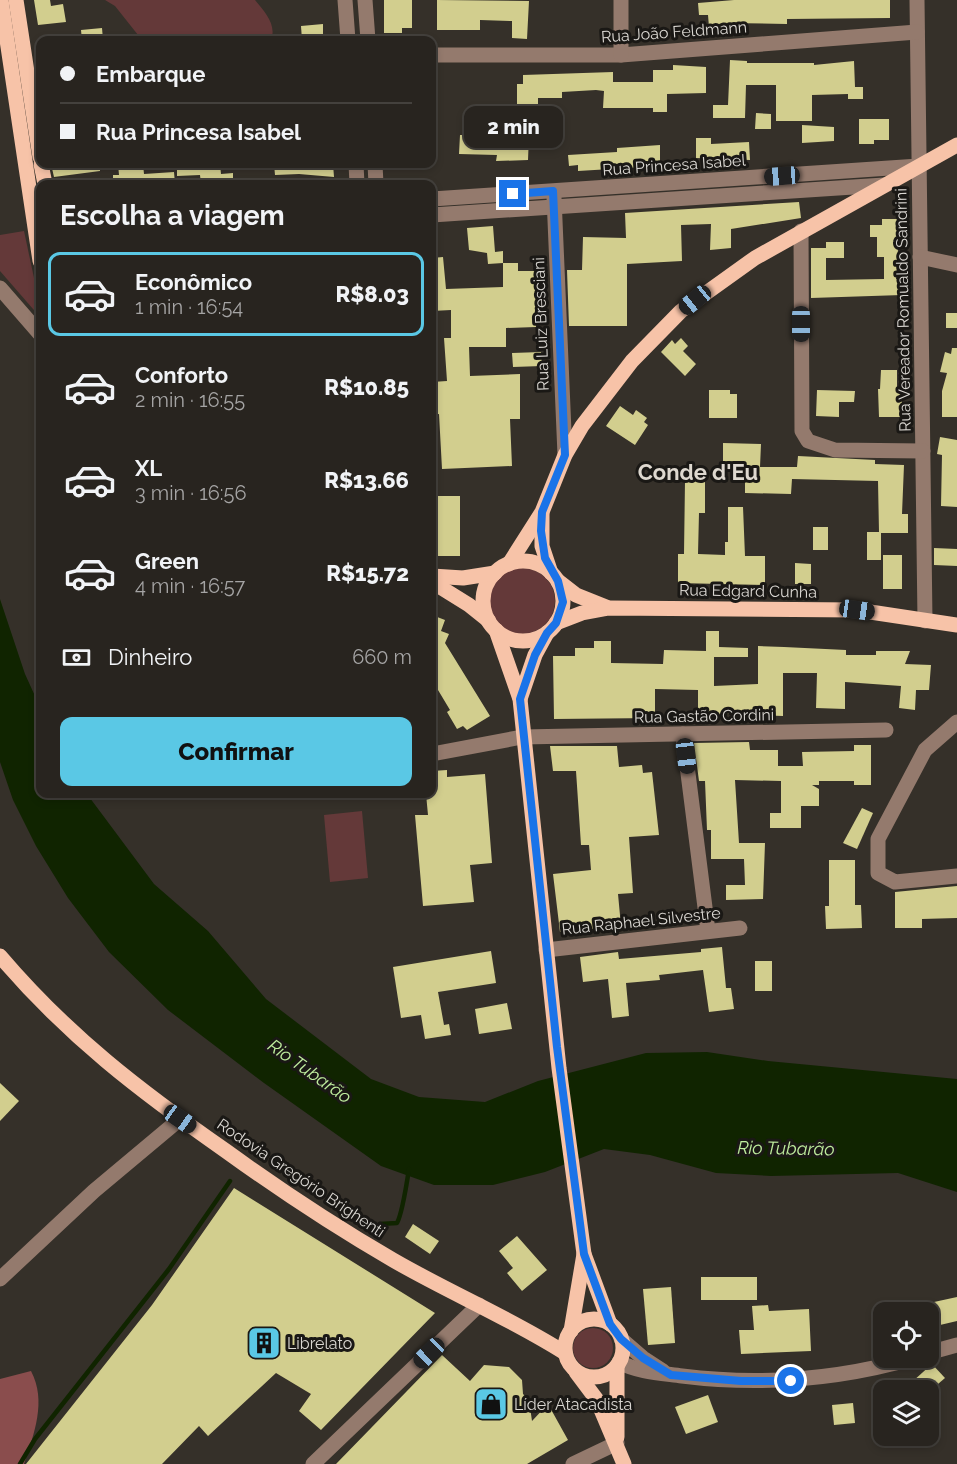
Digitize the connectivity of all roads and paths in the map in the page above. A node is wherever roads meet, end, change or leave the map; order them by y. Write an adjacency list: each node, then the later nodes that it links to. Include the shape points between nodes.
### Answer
1 (1, 0): 19 (main road)
2 (16, 0): 12 (main road)
3 (345, 0): 8 (street)
4 (365, 0): 9 (street)
5 (621, 0): 11 (street)
6 (917, 0): 7 (street, Rua Vereador Romualdo Sandrini)
7 (917, 32): 11 (street, Rua João Feldmann); 14 (street, Rua Vereador Romualdo Sandrini)
8 (348, 36)
9 (368, 36)
10 (436, 55): 11 (street, Rua João Feldmann)
11 (621, 55)
12 (36, 131)
13 (957, 146): 14 (main road)
14 (919, 166): 15 (main road); 17 (street, Rua Princesa Isabel); 21 (street, Rua Vereador Romualdo Sandrini)
15 (884, 185): 17 (street, Rua Princesa Isabel); 20 (main road)
16 (436, 199): 17 (street, Rua Princesa Isabel)
17 (554, 199): 18 (street, Rua Princesa Isabel); 26 (street, Rua Luiz Bresciani)
18 (436, 214)
19 (36, 216)
20 (801, 231): 25 (street, via 802,431 808,441 835,450); 26 (main road, via 708,289 654,337 599,402)
21 (920, 257): 22 (street); 25 (street, Rua Vereador Romualdo Sandrini)
22 (957, 265)
23 (0, 288): 24 (street)
24 (36, 329)
25 (923, 451): 34 (street, Rua Vereador Romualdo Sandrini)
26 (565, 455): 27 (main road)
27 (542, 512): 28 (main road); 31 (main road, via 542,546)
28 (509, 564): 29 (main road); 31 (main road, via 531,562)
29 (495, 573): 30 (main road, via 463,578); 36 (main road, via 483,596)
30 (436, 576)
31 (555, 577): 33 (main road, Rua Edgard Cunha, via 583,598); 37 (main road, via 563,602)
32 (436, 584): 36 (main road, via 469,604)
33 (609, 608): 34 (main road, Rua Edgard Cunha, via 857,610); 37 (main road, Rua Edgard Cunha, via 582,612)
34 (925, 621): 35 (main road, Rua Edgard Cunha)
35 (957, 625)
36 (492, 626): 37 (main road, via 507,637 521,640 534,639); 38 (main road)
37 (552, 628): 38 (main road, via 535,655)
38 (520, 699): 42 (main road)
39 (957, 722): 44 (street, via 925,750 878,839 878,873 895,882)
40 (886, 730): 41 (street, Rua Gastão Cordini)
41 (683, 734): 42 (street, Rua Gastão Cordini); 46 (street)
42 (522, 737): 43 (street, Rua Gastão Cordini); 47 (main road)
43 (436, 753)
44 (957, 876)
45 (740, 928): 46 (street, Rua Raphael Silvestre)
46 (708, 931): 47 (street, Rua Raphael Silvestre)
47 (546, 950): 50 (main road)
48 (0, 956): 49 (main road, Rodovia Gregório Brighenti, via 79,1039)
49 (180, 1119): 51 (street, via 94,1191); 52 (main road, Rodovia Gregório Brighenti, via 354,1236)
50 (583, 1250): 53 (main road); 55 (main road)
51 (0, 1279)
52 (479, 1305): 54 (main road, Rodovia Gregório Brighenti); 65 (street)
53 (610, 1324): 55 (main road, via 593,1319); 56 (main road)
54 (524, 1326): 55 (main road, Rodovia Gregório Brighenti); 59 (main road, Rodovia Gregório Brighenti)
55 (569, 1333): 59 (main road)
56 (621, 1339): 60 (main road); 63 (street)
57 (957, 1346): 58 (street)
58 (939, 1350)
59 (565, 1353): 62 (main road)
60 (618, 1364): 62 (main road, via 610,1372 591,1377); 63 (street); 64 (main road)
61 (875, 1368): 63 (street, via 808,1380 741,1381)
62 (574, 1370): 64 (main road, via 597,1400)
63 (671, 1375)
64 (617, 1443): 66 (street); 67 (main road)
65 (313, 1464)
66 (573, 1464)
67 (624, 1464)

